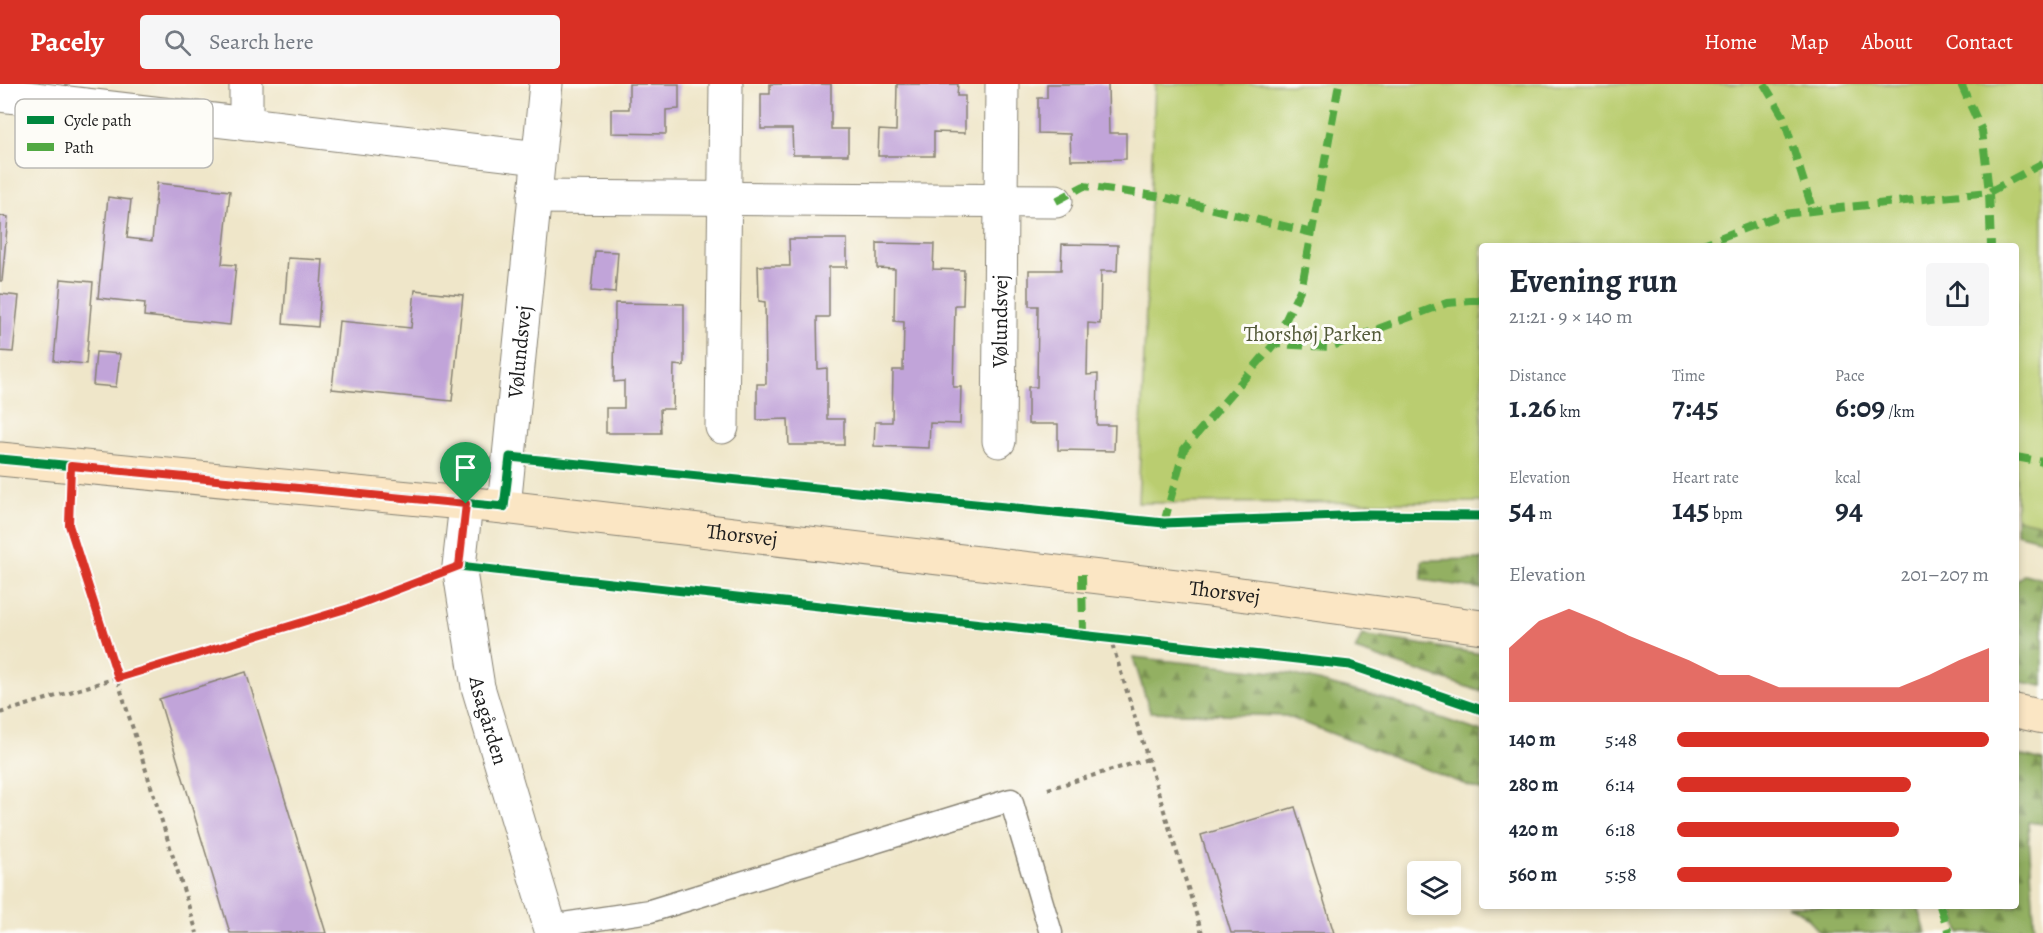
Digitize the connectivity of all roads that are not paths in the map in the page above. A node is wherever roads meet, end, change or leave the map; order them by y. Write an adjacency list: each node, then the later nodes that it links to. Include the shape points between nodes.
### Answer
1 (246, 84): 8 (street)
2 (546, 84): 9 (street, Vølundsvej)
3 (726, 84): 11 (street)
4 (1002, 84): 12 (street, Vølundsvej)
5 (0, 95): 6 (street)
6 (34, 99)
7 (213, 120): 8 (street)
8 (246, 124): 9 (street)
9 (539, 158): 10 (street, Vølundsvej)
10 (534, 197): 11 (street); 18 (street, Vølundsvej)
11 (724, 199): 12 (street); 14 (street)
12 (1001, 200): 13 (street); 15 (street, Vølundsvej)
13 (1056, 201)
14 (723, 427)
15 (999, 441)
16 (0, 459): 17 (street, Thorsvej)
17 (466, 504): 18 (street, Thorsvej); 22 (street, Asagården, via 459,566 478,687)
18 (504, 507): 19 (street, Thorsvej, via 1187,587)
19 (1479, 627)
20 (2019, 712): 21 (street)
21 (2043, 717)
22 (551, 929): 23 (lane, via 650,911 1011,800)
23 (1052, 933)

